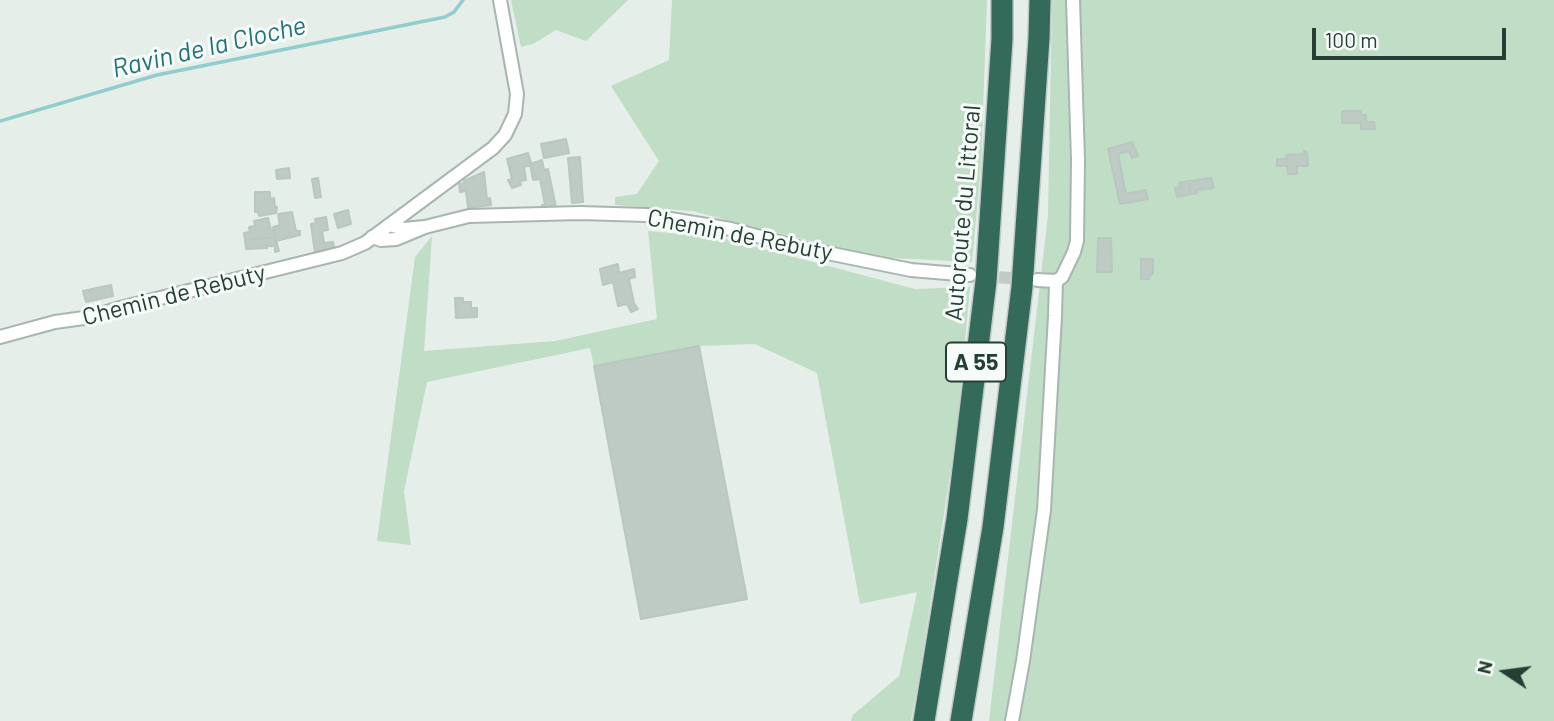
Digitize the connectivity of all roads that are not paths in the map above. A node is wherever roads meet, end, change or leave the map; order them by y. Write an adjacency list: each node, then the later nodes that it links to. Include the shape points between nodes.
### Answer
1 (500, 0): 5 (street, via 516,84 513,122 493,148)
2 (1002, 0): 12 (highway, Autoroute du Littoral / A 55, via 986,281 957,519)
3 (1040, 0): 13 (highway, A 55, via 1022,287 993,527)
4 (1073, 0): 10 (street, via 1077,241 1062,278)
5 (389, 225): 6 (street, Chemin de Rebuty); 7 (street)
6 (425, 227): 7 (street, Chemin de Rebuty, via 396,239); 8 (street, Chemin de Rebuty, via 469,216 646,215 731,229 911,270)
7 (372, 237): 11 (street, Chemin de Rebuty, via 342,253)
8 (970, 275)
9 (1037, 279): 10 (street)
10 (1056, 281): 14 (street, via 1044,510)
11 (0, 337)
12 (924, 721)
13 (961, 721)
14 (1012, 721)

